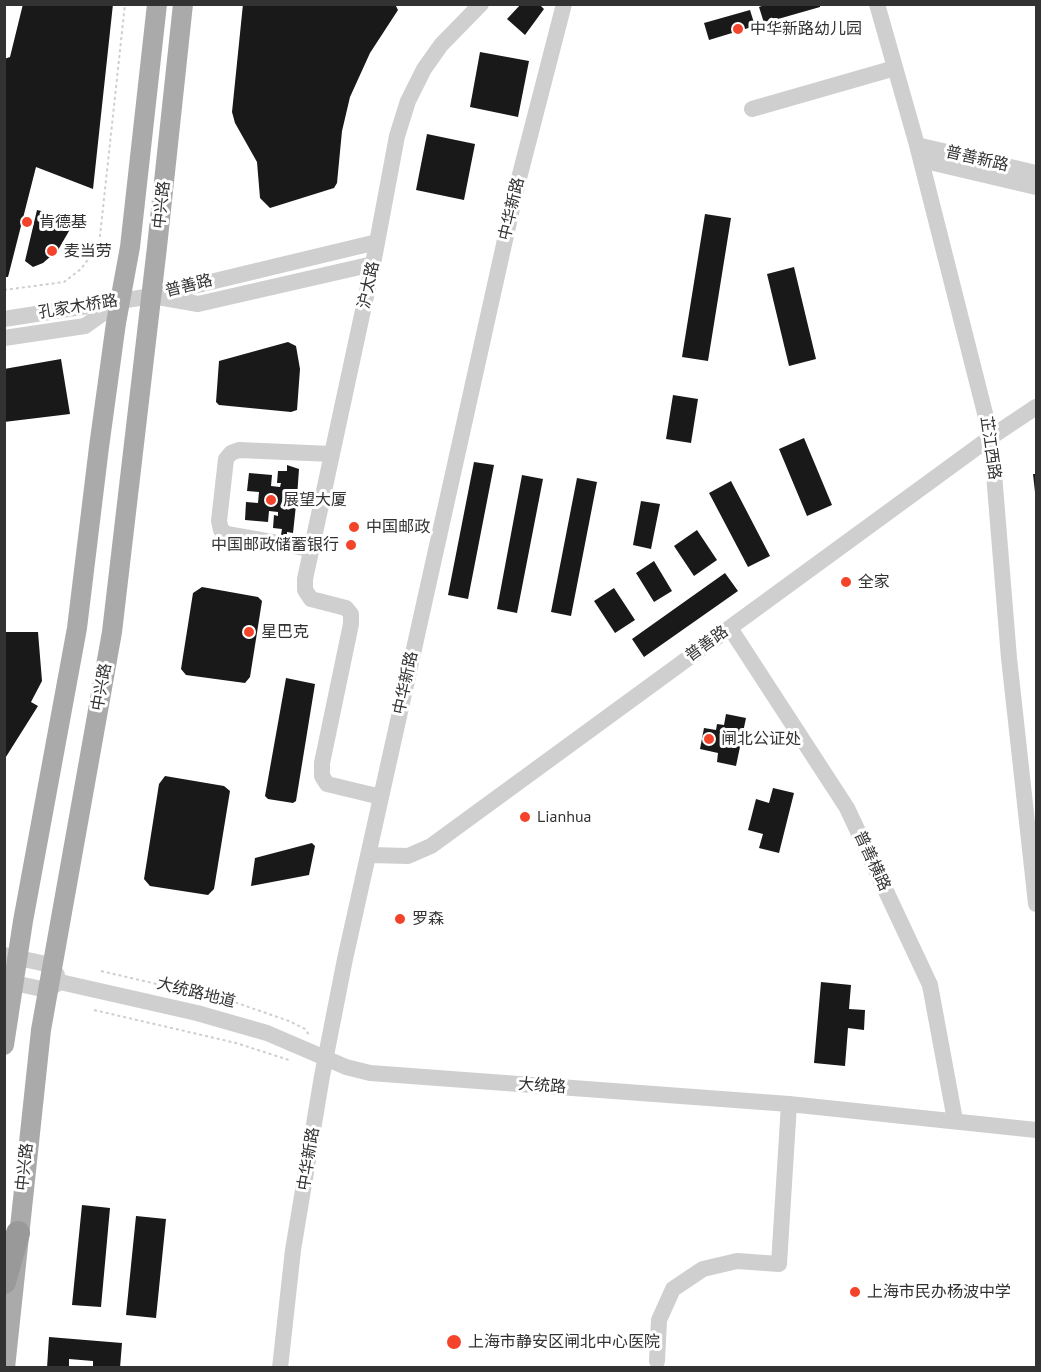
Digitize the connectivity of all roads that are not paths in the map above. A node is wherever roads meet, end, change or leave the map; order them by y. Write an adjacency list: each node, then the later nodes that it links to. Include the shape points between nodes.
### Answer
1 (157, 4): 14 (main road, 中兴路)
2 (183, 4): 13 (main road, 中兴路)
3 (481, 4): 11 (street, 沪太路, via 441,45 423,69 408,101 397,136)
4 (564, 4): 22 (street, 中华新路, via 517,186)
5 (877, 4): 6 (street, 芷江西路)
6 (895, 68): 7 (street); 8 (street, 芷江西路)
7 (752, 109)
8 (919, 152): 9 (street, 普善新路); 10 (street, 普善新路); 18 (street, 芷江西路)
9 (1036, 173)
10 (1036, 188)
11 (377, 242): 12 (street, 沪太路); 13 (street, 普善路)
12 (374, 264): 13 (street, 普善路, via 198,304); 19 (street, 沪太路)
13 (152, 296): 14 (street, 孔家木桥路); 26 (main road, 中兴路, via 112,632)
14 (122, 300): 15 (street, 孔家木桥路); 16 (street, via 85,326); 25 (main road, 中兴路, via 77,628)
15 (4, 319)
16 (4, 338)
17 (1036, 407): 18 (street, 普善路)
18 (991, 437): 21 (street, 普善路); 24 (street, 芷江西路, via 1009,658)
19 (332, 454): 20 (street, 沪太路); 20 (street, via 239,450 226,459 221,530)
20 (311, 549): 22 (street, 沪太路, via 305,590 311,599 346,608 351,614 322,776 327,784)
21 (730, 628): 23 (street, 普善路, via 431,846 408,856); 31 (street, 普善横路, via 847,808 930,985)
22 (381, 797): 23 (street, 中华新路)
23 (370, 855): 29 (street, 中华新路)
24 (1036, 904)
25 (11, 956): 26 (street, 大统路); 27 (main road, 中兴路)
26 (53, 979): 27 (street, 大统路); 29 (street, 大统路, via 240,1024); 33 (main road, 中兴路)
27 (9, 982): 28 (main road, 中兴路)
28 (4, 1045)
29 (325, 1058): 30 (street, 大统路, via 370,1073); 37 (street, 中华新路, via 293,1250)
30 (789, 1104): 31 (street, 大统路); 35 (street, via 779,1264 737,1261 703,1269 673,1289 659,1320)
31 (955, 1120): 32 (street, 大统路)
32 (1036, 1130)
33 (18, 1233): 34 (highway); 36 (main road, 中兴路)
34 (4, 1282)
35 (657, 1361)
36 (6, 1368)
37 (280, 1368)

